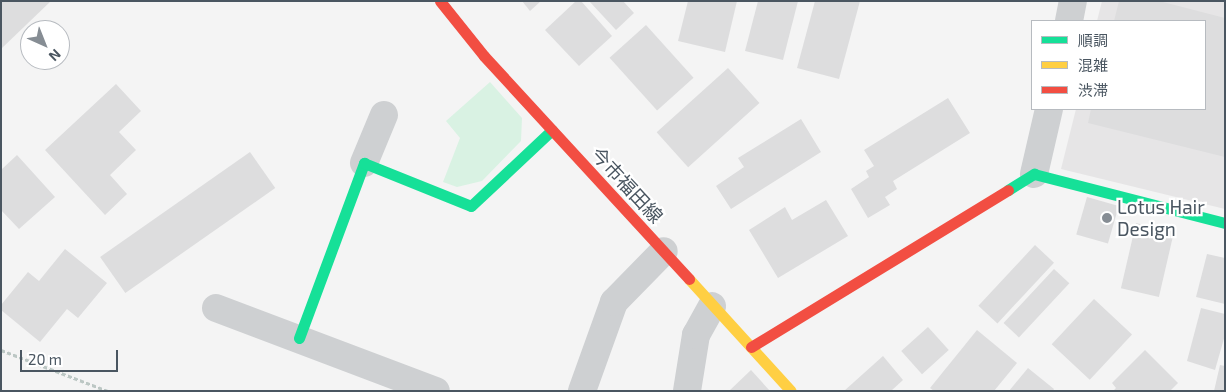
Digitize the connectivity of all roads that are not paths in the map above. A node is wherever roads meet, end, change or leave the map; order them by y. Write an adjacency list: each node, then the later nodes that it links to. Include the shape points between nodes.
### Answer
1 (440, 1): 6 (street, 今市福田線)
2 (1074, 1): 3 (street)
3 (1069, 20)
4 (1048, 110): 8 (street)
5 (384, 115): 7 (street)
6 (552, 130): 7 (street, via 471,206); 10 (street, 今市福田線)
7 (364, 163): 13 (street)
8 (1034, 174): 9 (street); 14 (street)
9 (1225, 223)
10 (664, 251): 11 (street, 今市福田線); 16 (street, via 614,302)
11 (712, 306): 14 (street, 今市福田線); 17 (street, via 696,336)
12 (216, 308): 13 (street)
13 (298, 338): 15 (street)
14 (751, 347): 18 (street, 今市福田線)
15 (436, 391)
16 (582, 391)
17 (687, 391)
18 (791, 391)

